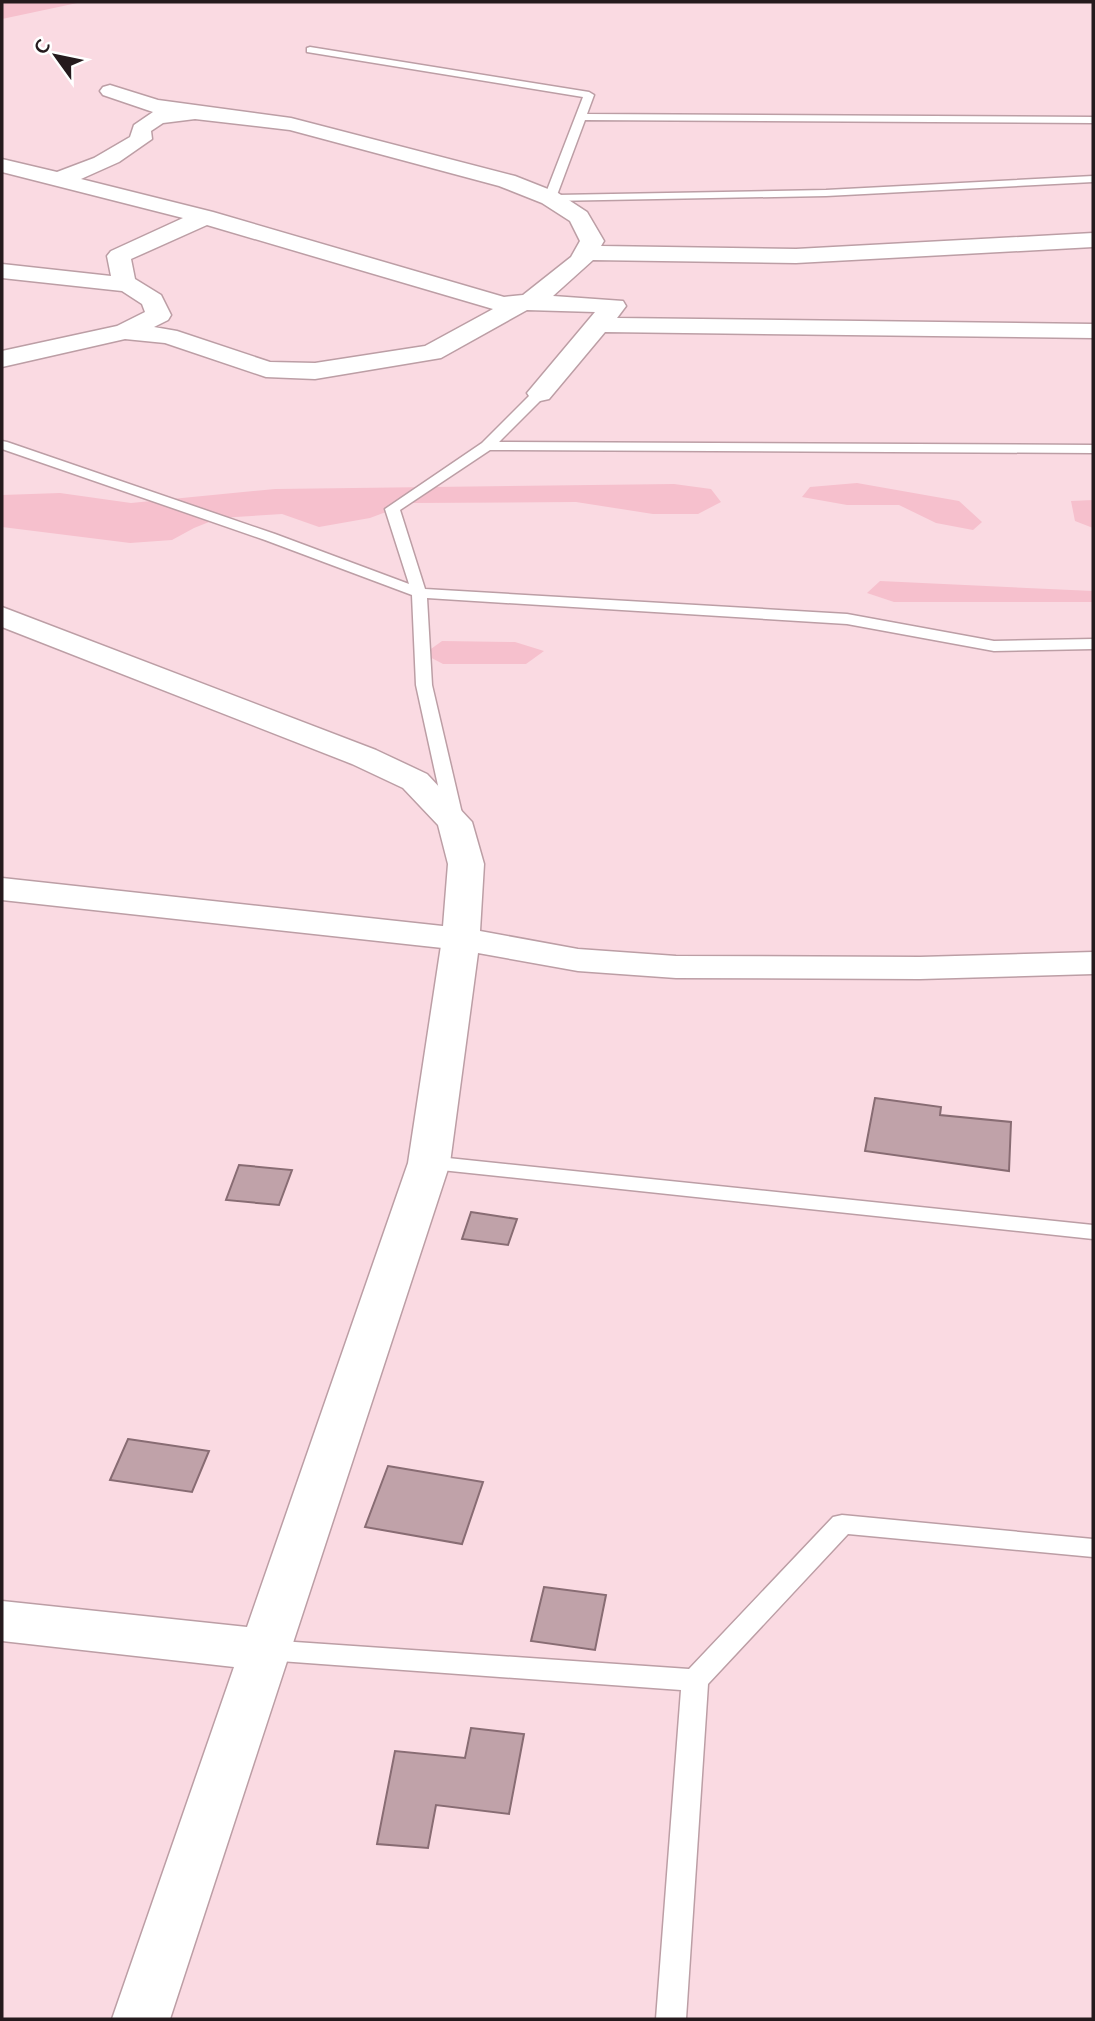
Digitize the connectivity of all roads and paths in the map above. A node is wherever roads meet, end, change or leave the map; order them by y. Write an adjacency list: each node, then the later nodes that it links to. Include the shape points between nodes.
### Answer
1 (310, 50): 4 (lane, via 589,95)
2 (110, 90): 3 (street)
3 (156, 111): 7 (street, via 141,128 141,139); 11 (street, via 291,124 507,181)
4 (580, 117): 5 (lane); 11 (lane)
5 (1093, 120)
6 (2, 165): 9 (street)
7 (98, 166): 8 (street); 9 (street)
8 (125, 174)
9 (60, 179): 12 (street)
10 (1093, 179): 11 (lane, via 826,192)
11 (550, 198): 15 (street, via 579,217 592,242)
12 (199, 209): 13 (street); 13 (street, via 232,213); 17 (street, via 119,256 124,282)
13 (259, 234): 18 (street, via 503,304)
14 (1093, 240): 15 (street, via 796,256)
15 (586, 253): 18 (street)
16 (2, 271): 17 (street)
17 (129, 285): 21 (street, via 152,300 159,315)
18 (524, 303): 19 (street, via 614,306); 21 (street, via 432,353 315,371 265,369 169,336)
19 (601, 325): 20 (street); 23 (street)
20 (1093, 331)
21 (125, 332): 22 (street)
22 (2, 359)
23 (540, 393): 25 (lane)
24 (2, 445): 27 (lane)
25 (488, 446): 26 (lane); 27 (lane, via 392,509)
26 (1093, 449)
27 (419, 593): 29 (lane, via 847,619 994,646); 30 (lane, via 424,685)
28 (2, 616): 30 (street, via 364,757 415,781)
29 (1093, 644)
30 (455, 821): 32 (street, via 466,864)
31 (2, 889): 32 (street)
32 (461, 939): 33 (street, via 578,961 676,967); 34 (street)
33 (1093, 964)
34 (429, 1163): 35 (lane); 38 (street)
35 (1093, 1232)
36 (1093, 1548): 39 (lane, via 842,1524)
37 (2, 1621): 38 (street)
38 (266, 1650): 39 (lane); 40 (street)
39 (695, 1680): 41 (lane)
40 (141, 2019)
41 (671, 2019)

